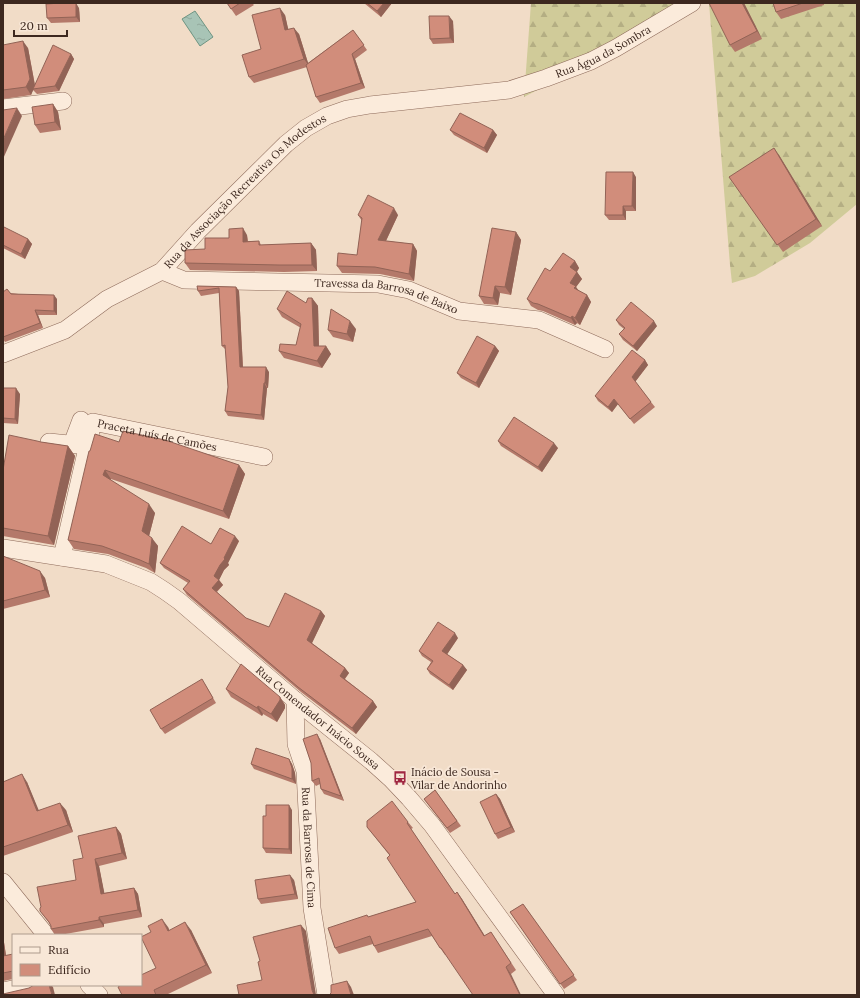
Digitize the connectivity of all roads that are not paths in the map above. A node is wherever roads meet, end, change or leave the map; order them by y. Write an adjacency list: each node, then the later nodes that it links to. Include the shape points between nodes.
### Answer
1 (692, 3): 2 (street, Rua Água da Sombra, via 591,61)
2 (509, 90): 5 (street, Rua da Associação Recreativa Os Modestos, via 370,105 327,116 286,144 198,231)
3 (63, 101): 4 (street)
4 (3, 108)
5 (162, 271): 6 (street, Travessa da Barrosa de Baixo, via 184,280 378,284 409,290 458,311 539,320); 7 (street, Rua da Associação Recreativa Os Modestos, via 107,299 65,330)
6 (605, 349)
7 (3, 354)
8 (81, 420): 10 (street)
9 (49, 442): 10 (street)
10 (80, 445): 11 (street, Praceta Luís de Camões, via 93,422); 13 (street, Praceta Luís de Camões)
11 (264, 457)
12 (3, 548): 13 (street, Rua Comendador Inácio Sousa)
13 (62, 557): 14 (street, Rua Comendador Inácio Sousa, via 106,564 165,590)
14 (295, 700): 21 (street, Rua da Barrosa de Cima, via 296,744 305,771 312,908); 22 (street, Rua Comendador Inácio Sousa, via 391,779 409,798 432,825)
15 (3, 882): 16 (street)
16 (45, 934)
17 (26, 986): 19 (street)
18 (90, 986): 20 (street)
19 (3, 991)
20 (99, 995)
21 (326, 995)
22 (556, 995)

